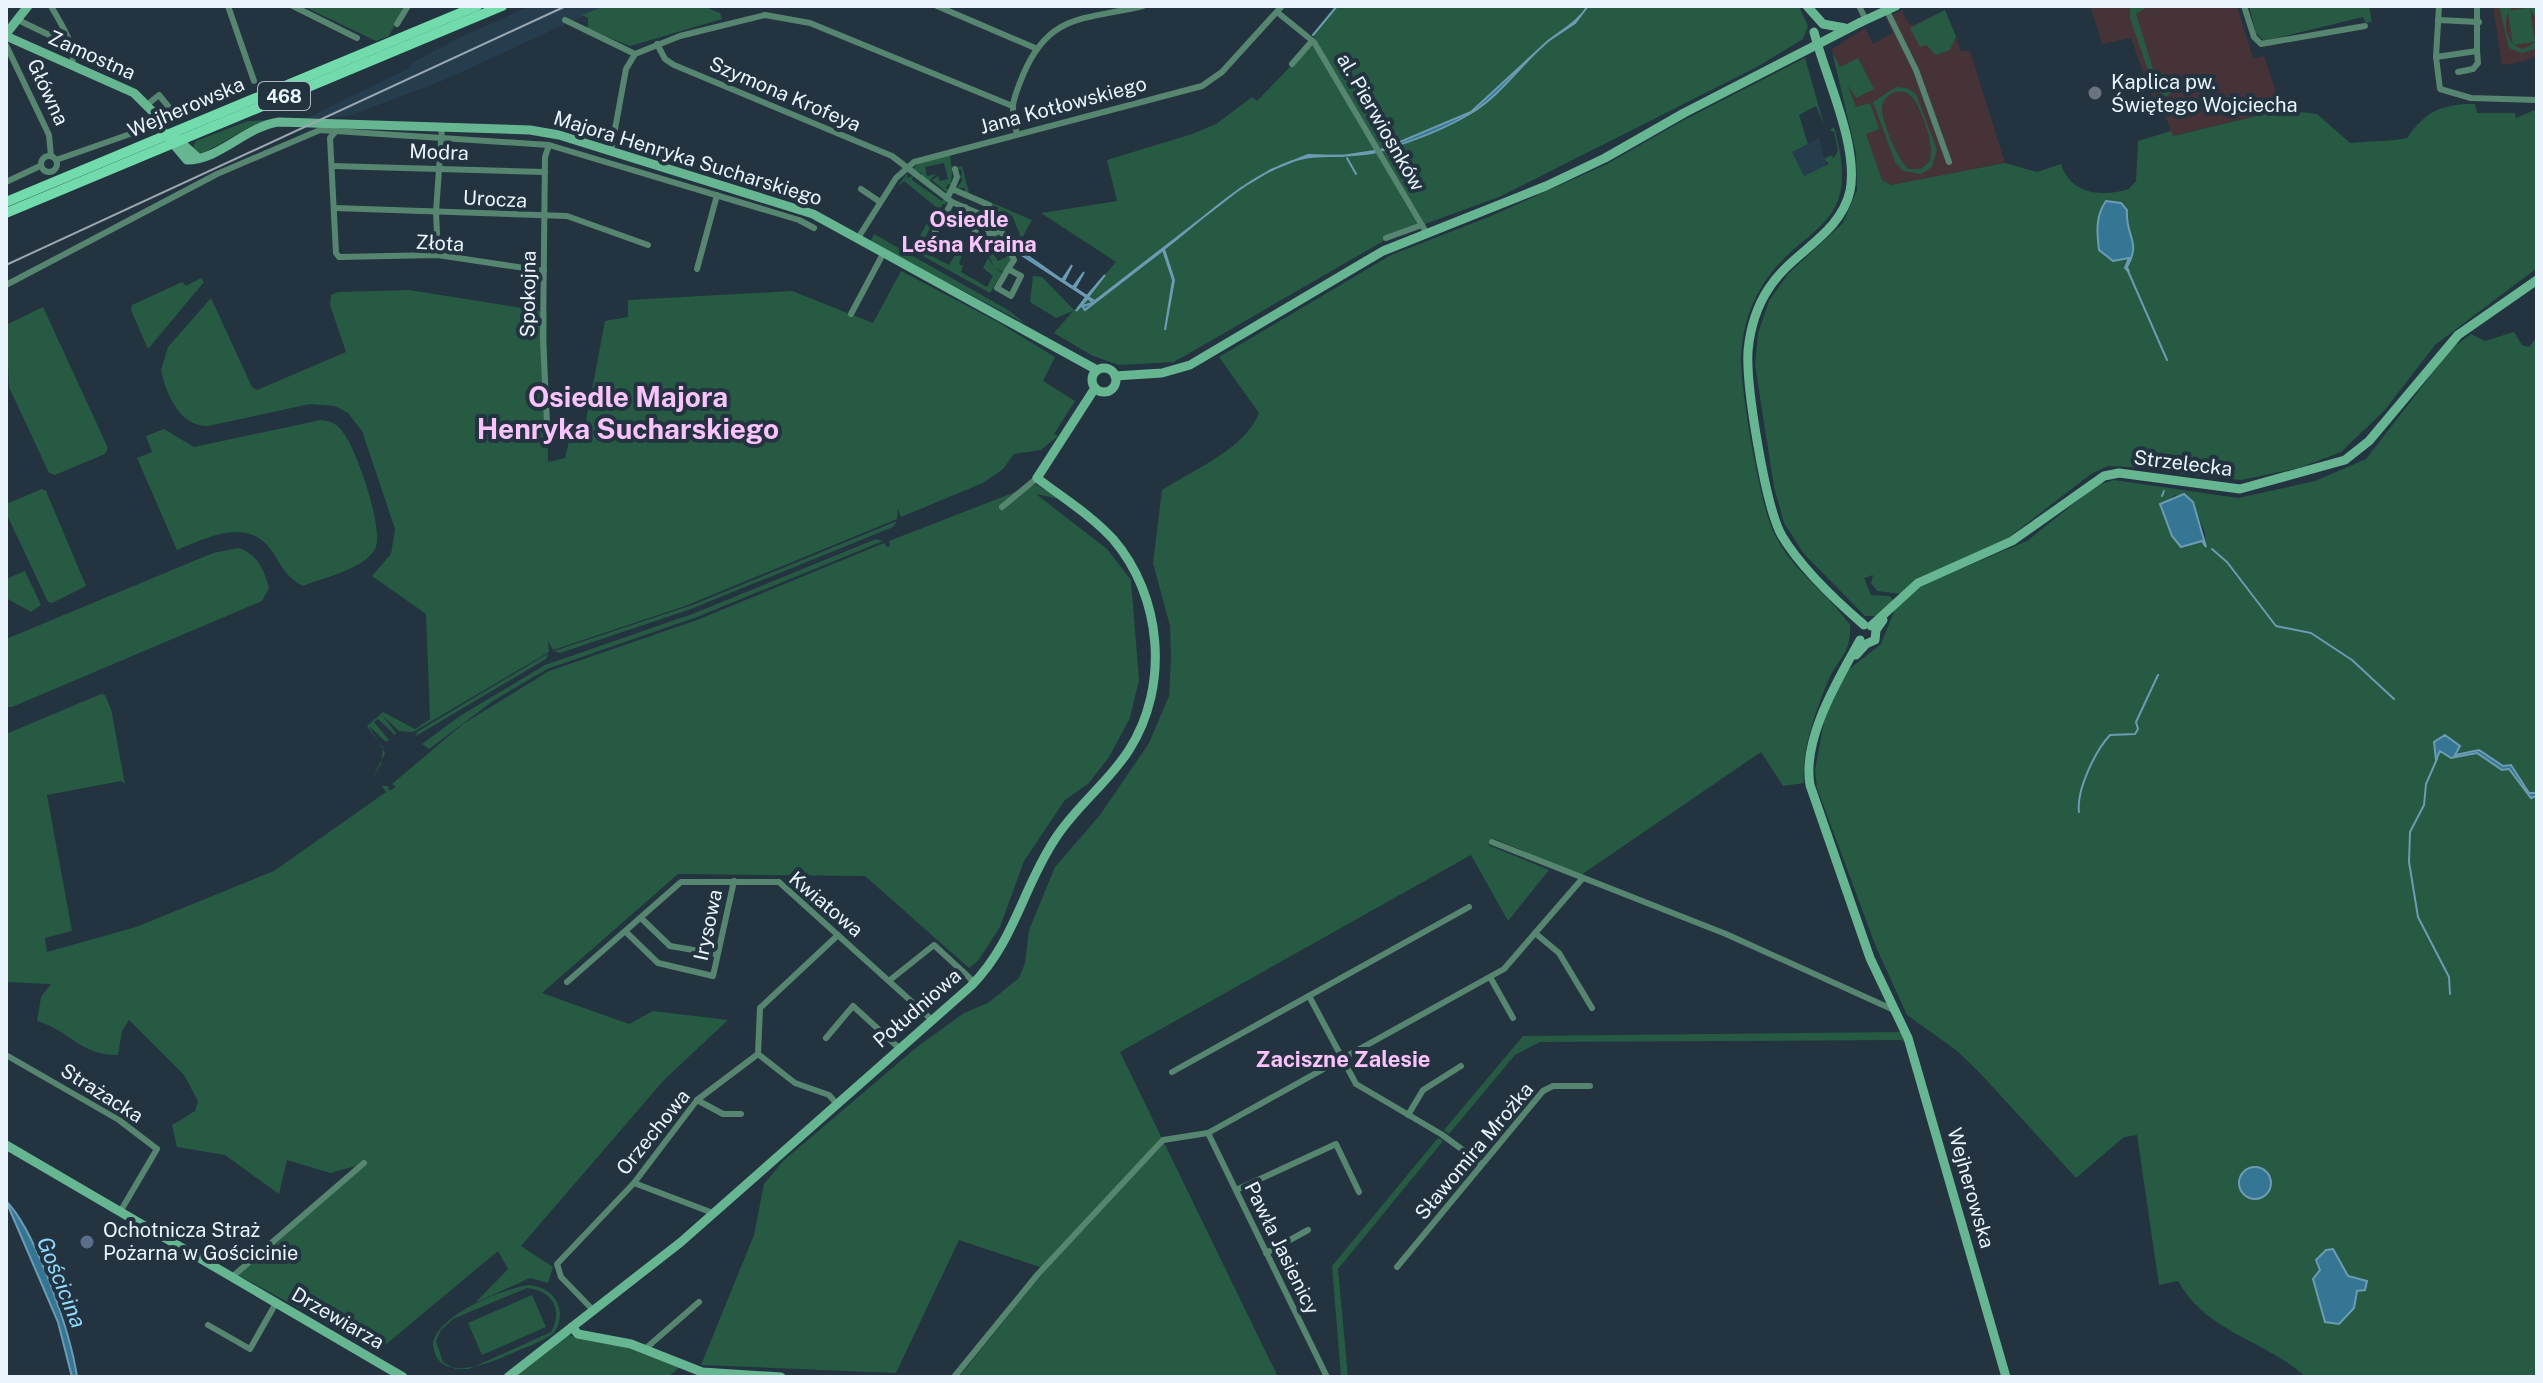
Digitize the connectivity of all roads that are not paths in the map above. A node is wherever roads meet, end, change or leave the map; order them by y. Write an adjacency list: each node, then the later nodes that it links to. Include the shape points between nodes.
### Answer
1 (28, 6): 17 (street)
2 (51, 6): 30 (street)
3 (228, 6): 42 (street)
4 (293, 6): 26 (street)
5 (408, 6): 22 (street)
6 (477, 6): 32 (main road, 468)
7 (502, 6): 32 (main road, 468)
8 (937, 6): 31 (street)
9 (1143, 6): 31 (street, via 1062,25)
10 (1807, 6): 24 (street)
11 (1859, 6): 20 (street)
12 (2244, 6): 23 (street, via 2260,44)
13 (2439, 6): 19 (street)
14 (2477, 6): 21 (street)
15 (1891, 8): 20 (street); 56 (street)
16 (1279, 9): 27 (street, al. Pierwiosnków); 50 (street, Jana Kotłowskiego, via 1222,72 1202,86)
17 (16, 19): 25 (street); 30 (street)
18 (565, 20): 34 (street)
19 (2438, 20): 21 (street); 36 (street)
20 (1864, 21): 24 (street)
21 (2479, 22): 33 (street)
22 (397, 24)
23 (2365, 26)
24 (1823, 33): 35 (street); 37 (street); 38 (street)
25 (6, 35): 40 (street, Zamostna)
26 (357, 38)
27 (1310, 40): 39 (street); 75 (street, al. Pierwiosnków)
28 (657, 44): 34 (street); 46 (street, via 744,19 780,15); 60 (street, Szymona Krofeya, via 668,62 874,148)
29 (6, 45): 55 (street, Główna, via 49,135)
30 (70, 45): 40 (street)
31 (1035, 48): 46 (street)
32 (386, 49): 51 (main road, Wejherowska / 468); 51 (main road, Wejherowska / 468)
33 (2477, 51): 36 (street); 41 (street, via 2473,69)
34 (635, 54): 54 (street, via 623,78)
35 (1800, 54): 37 (street); 38 (street, via 1815,55)
36 (2436, 57): 44 (street, via 2437,83 2444,93)
37 (1785, 62): 75 (street, via 1558,181)
38 (1825, 63): 99 (street, via 1850,158 1848,197 1836,222 1768,290 1751,333 1748,364 1776,523 1790,548)
39 (1292, 64)
40 (72, 65): 45 (street, Zamostna)
41 (2458, 72)
42 (254, 81)
43 (242, 90): 45 (street, via 182,113 172,111 159,95)
44 (2537, 100)
45 (148, 104): 51 (street, Zamostna)
46 (1010, 105): 50 (street)
47 (337, 127): 48 (street, Majora Henryka Sucharskiego); 51 (street, Majora Henryka Sucharskiego, via 261,125 200,158 184,158); 52 (street, Majora Henryka Sucharskiego); 58 (street, via 330,138); 91 (street, via 310,133 217,174)
48 (442, 127): 52 (street); 54 (street, Majora Henryka Sucharskiego, via 537,131)
49 (133, 133): 55 (street, Wejherowska)
50 (1017, 134): 60 (street, Jana Kotłowskiego)
51 (177, 139): 68 (main road, Wejherowska / 468); 73 (main road, Wejherowska / 468)
52 (438, 140): 53 (street, Majora Henryka Sucharskiego); 59 (street)
53 (549, 145): 62 (street, Spokojna); 66 (street, Majora Henryka Sucharskiego)
54 (611, 151): 80 (street, Majora Henryka Sucharskiego, via 805,211)
55 (53, 158): 57 (street, Wejherowska, via 43,158); 57 (street, Wejherowska, via 53,172)
56 (1949, 162)
57 (40, 166): 63 (street, Wejherowska)
58 (332, 166): 59 (street, Modra); 71 (street)
59 (438, 167): 62 (street, Modra); 72 (street)
60 (907, 167): 67 (street, Szymona Krofeya); 69 (street)
61 (955, 169): 65 (street)
62 (545, 172): 74 (street, Spokojna)
63 (6, 182)
64 (861, 189): 69 (street)
65 (952, 189): 67 (street); 77 (street, via 989,205)
66 (717, 195): 76 (street, Majora Henryka Sucharskiego); 87 (street, Majora Henryka Sucharskiego)
67 (949, 200): 70 (street, Szymona Krofeya); 78 (street)
68 (6, 202)
69 (880, 202): 80 (street)
70 (965, 207): 79 (street, via 982,215); 81 (street)
71 (334, 208): 72 (street, Urocza); 86 (street, Złota, via 336,253 347,259)
72 (436, 212): 74 (street, Urocza); 86 (street)
73 (6, 213)
74 (546, 217): 83 (street, Urocza, via 567,216); 89 (street, Spokojna)
75 (1423, 227): 82 (street); 94 (street, via 1200,360)
76 (814, 228)
77 (1001, 230): 79 (street); 88 (street, via 1014,260)
78 (935, 232)
79 (990, 235): 81 (street)
80 (858, 238): 84 (street, Majora Henryka Sucharskiego)
81 (981, 238): 85 (street)
82 (1386, 238)
83 (648, 245)
84 (884, 252): 92 (street); 93 (street, Majora Henryka Sucharskiego)
85 (987, 252)
86 (438, 255): 89 (street, Złota)
87 (697, 269)
88 (1008, 269)
89 (544, 271): 96 (street, Spokojna)
90 (2537, 280): 99 (street, Strzelecka, via 2458,335 2369,441 2345,460 2240,489 2119,473 2104,476 2012,541 1918,583)
91 (6, 285)
92 (851, 314)
93 (1095, 372): 94 (street, Majora Henryka Sucharskiego, via 1107,368); 95 (street)
94 (1115, 379): 95 (street, via 1110,390)
95 (1097, 389): 97 (street)
96 (548, 444)
97 (1037, 478): 98 (street); 112 (street, Południowa, via 1092,518 1122,551 1140,584 1153,626 1155,672 1145,714 1121,761 1056,837 1009,936)
98 (1002, 507)
99 (1866, 632): 115 (street, Strzelecka, via 1825,705 1809,780 1866,947)
100 (1492, 842): 101 (street)
101 (1582, 879): 106 (street); 115 (street, via 1726,934)
102 (734, 881): 104 (street, Kwiatowa, via 681,882); 107 (street, Kwiatowa, via 779,882); 108 (street, Irysowa)
103 (1469, 907): 113 (street)
104 (641, 918): 105 (street, Kwiatowa); 108 (street, via 670,946)
105 (626, 932): 108 (street, Irysowa, via 650,959 713,976); 111 (street, Kwiatowa)
106 (1535, 933): 109 (street, via 1504,969); 114 (street, via 1559,953)
107 (838, 935): 110 (street, Kwiatowa); 120 (street, via 760,1008)
108 (717, 954)
109 (1490, 977): 116 (street); 122 (street)
110 (890, 980): 112 (street, via 934,945); 117 (street, Kwiatowa)
111 (567, 982)
112 (974, 982): 117 (street, Południowa)
113 (1309, 996): 122 (street); 124 (street)
114 (1592, 1008)
115 (1898, 1010): 154 (street, Wejherowska)
116 (1513, 1018)
117 (932, 1020): 119 (street, Południowa)
118 (826, 1038): 119 (street, via 853,1006)
119 (899, 1048): 127 (street, Południowa)
120 (758, 1054): 126 (street, Orzechowa); 127 (street, via 795,1083 829,1095)
121 (6, 1055): 137 (street, Strażacka, via 119,1120 157,1149)
122 (1343, 1059): 129 (street, via 1356,1084); 130 (street)
123 (1461, 1066): 129 (street, via 1423,1090)
124 (1172, 1072)
125 (1590, 1086): 133 (street, Sławomira Mrożka, via 1543,1091)
126 (697, 1100): 128 (street, via 723,1114); 134 (street, Orzechowa)
127 (836, 1103): 138 (street, Południowa)
128 (741, 1114)
129 (1408, 1115): 133 (street)
130 (1208, 1133): 135 (street, Pawła Jasienicy); 152 (street, via 1163,1140 1038,1274)
131 (6, 1145): 137 (street, Drzewiarza)
132 (364, 1163): 142 (street)
133 (1482, 1164): 141 (street, Sławomira Mrożka)
134 (634, 1183): 138 (street); 145 (street, Orzechowa, via 557,1264 561,1277)
135 (1236, 1190): 136 (street, via 1336,1144); 140 (street, Pawła Jasienicy)
136 (1359, 1192)
137 (120, 1212): 142 (street, Drzewiarza)
138 (713, 1213): 145 (street, Południowa)
139 (1308, 1230): 140 (street)
140 (1266, 1253): 153 (street, Pawła Jasienicy)
141 (1397, 1267)
142 (232, 1277): 144 (street, Drzewiarza)
143 (699, 1302): 148 (street)
144 (276, 1303): 146 (street, via 250,1349); 149 (street, Drzewiarza)
145 (593, 1310): 147 (street, Południowa)
146 (208, 1325)
147 (572, 1327): 148 (street, via 578,1334); 150 (street, Południowa)
148 (645, 1349): 151 (street, via 706,1373)
149 (403, 1377)
150 (508, 1377)
151 (781, 1377)
152 (954, 1377)
153 (1327, 1377)
154 (2006, 1377)

